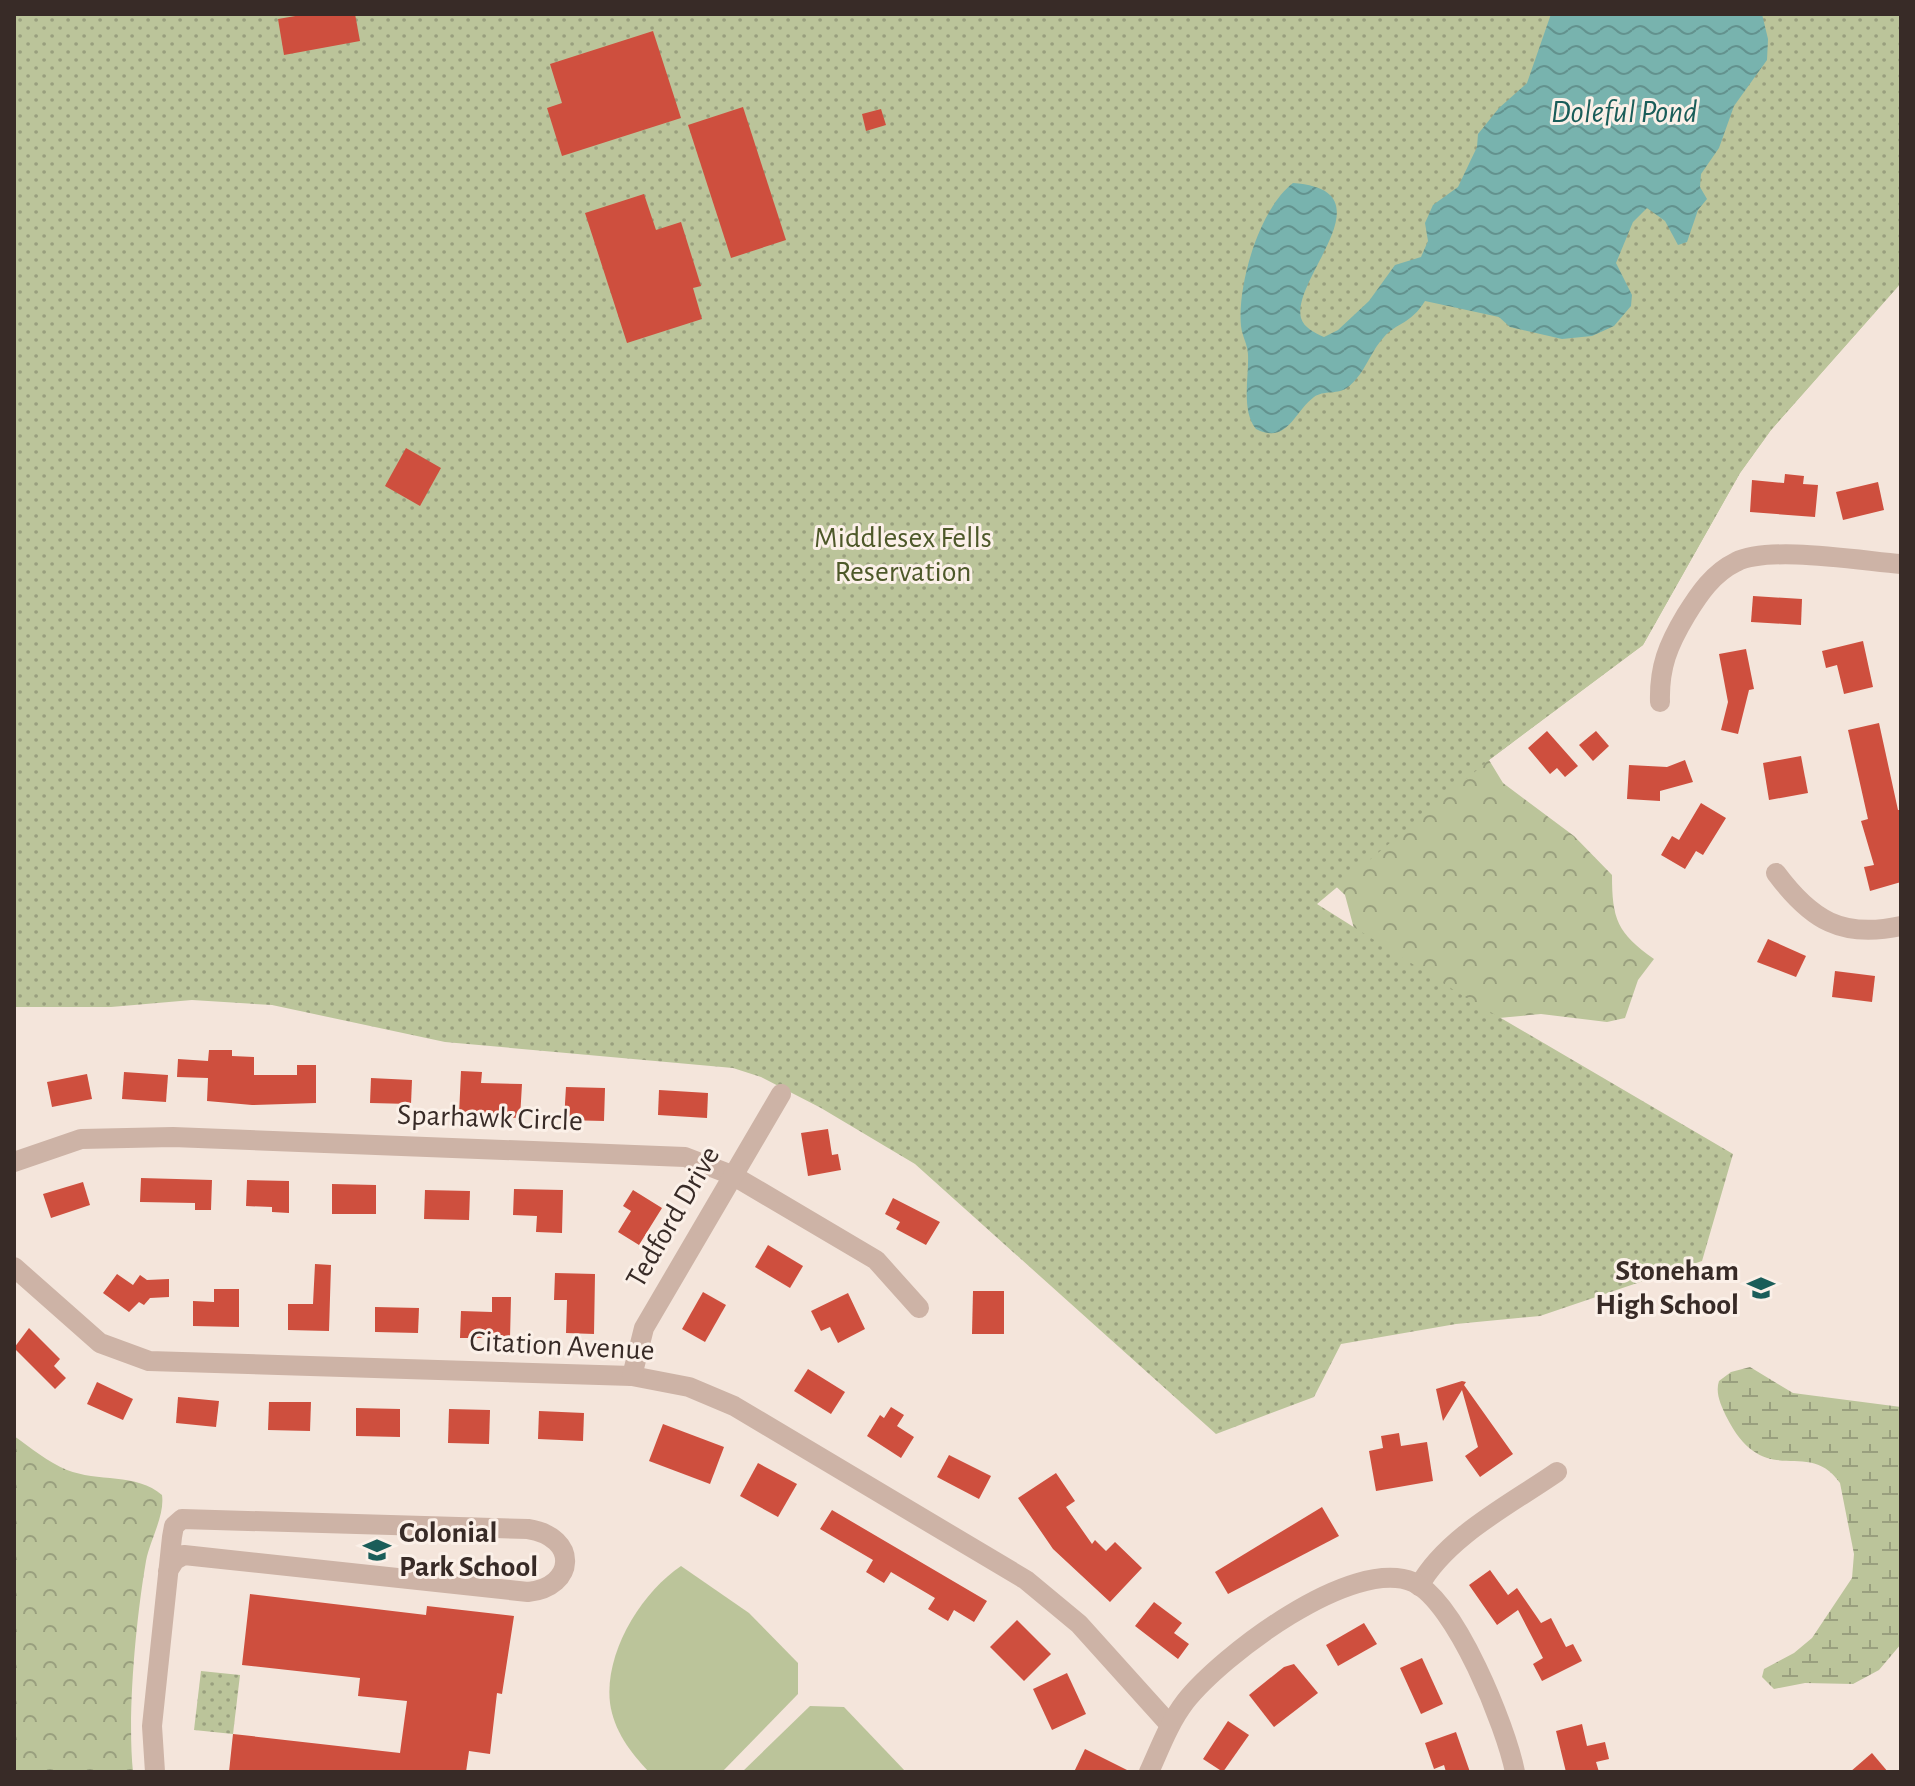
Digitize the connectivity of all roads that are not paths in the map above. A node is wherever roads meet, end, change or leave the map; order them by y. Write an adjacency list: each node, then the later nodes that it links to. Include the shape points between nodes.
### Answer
1 (1901, 564): 2 (street, via 1763,555 1727,567 1697,597 1669,644 1662,663)
2 (1660, 702)
3 (1776, 873): 4 (street, via 1802,905 1831,923 1859,931)
4 (1901, 926)
5 (781, 1094): 7 (street, Tedford Drive)
6 (14, 1162): 7 (street, Sparhawk Circle, via 81,1139 248,1138 647,1154 698,1160)
7 (732, 1175): 9 (street, Sparhawk Circle, via 876,1260); 10 (street, Tedford Drive, via 644,1328)
8 (14, 1267): 10 (street, Citation Avenue, via 100,1343 149,1361)
9 (919, 1308)
10 (632, 1376): 14 (street, Citation Avenue, via 689,1387 734,1406 1026,1580 1079,1624)
11 (1557, 1472): 13 (street, via 1457,1543 1432,1565)
12 (168, 1571): 12 (street, via 184,1555 528,1592 553,1583 566,1558 554,1537 528,1529 190,1517 174,1526); 15 (street, via 152,1726)
13 (1419, 1586): 14 (street, via 1400,1579 1364,1581 1317,1602 1220,1667); 17 (street, via 1444,1612 1478,1671)
14 (1170, 1725): 16 (street)
15 (155, 1772)
16 (1149, 1772)
17 (1515, 1772)

